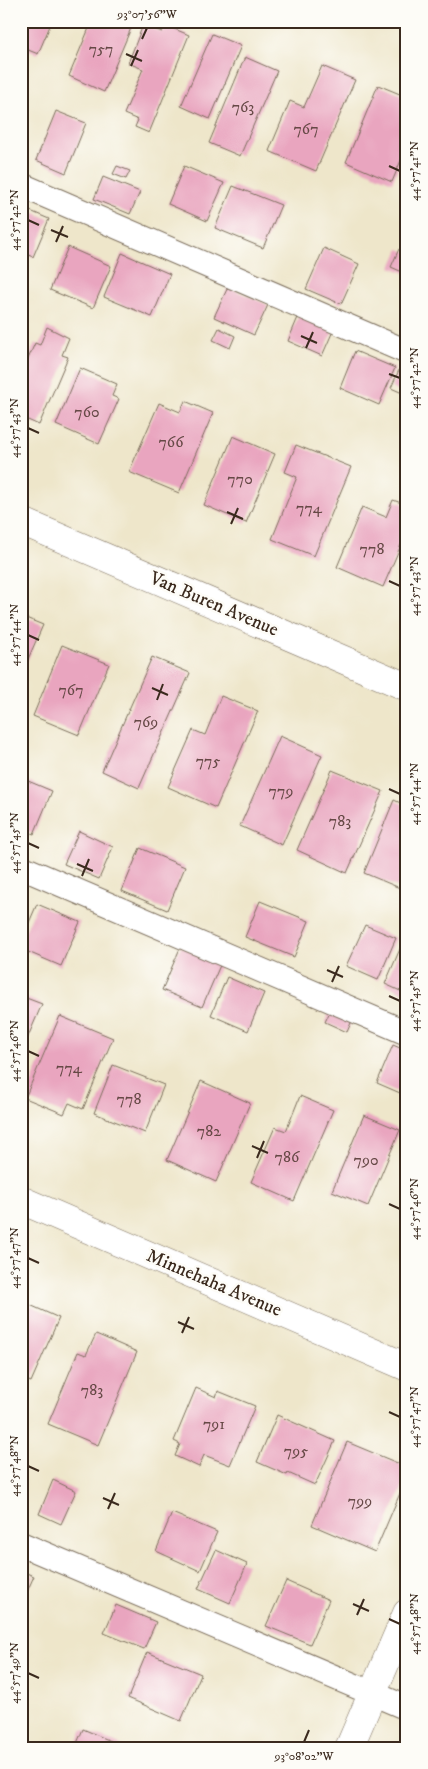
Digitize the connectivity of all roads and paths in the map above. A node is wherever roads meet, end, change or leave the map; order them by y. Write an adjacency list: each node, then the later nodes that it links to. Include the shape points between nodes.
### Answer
1 (21, 185): 2 (lane)
2 (407, 352)
3 (21, 521): 4 (street, Van Buren Avenue)
4 (407, 687)
5 (21, 867): 6 (lane)
6 (407, 1033)
7 (21, 1200): 8 (street, Minnehaha Avenue)
8 (407, 1367)
9 (21, 1544): 11 (lane)
10 (407, 1613): 11 (street)
11 (372, 1694): 12 (lane); 13 (street)
12 (407, 1708)
13 (349, 1748)

